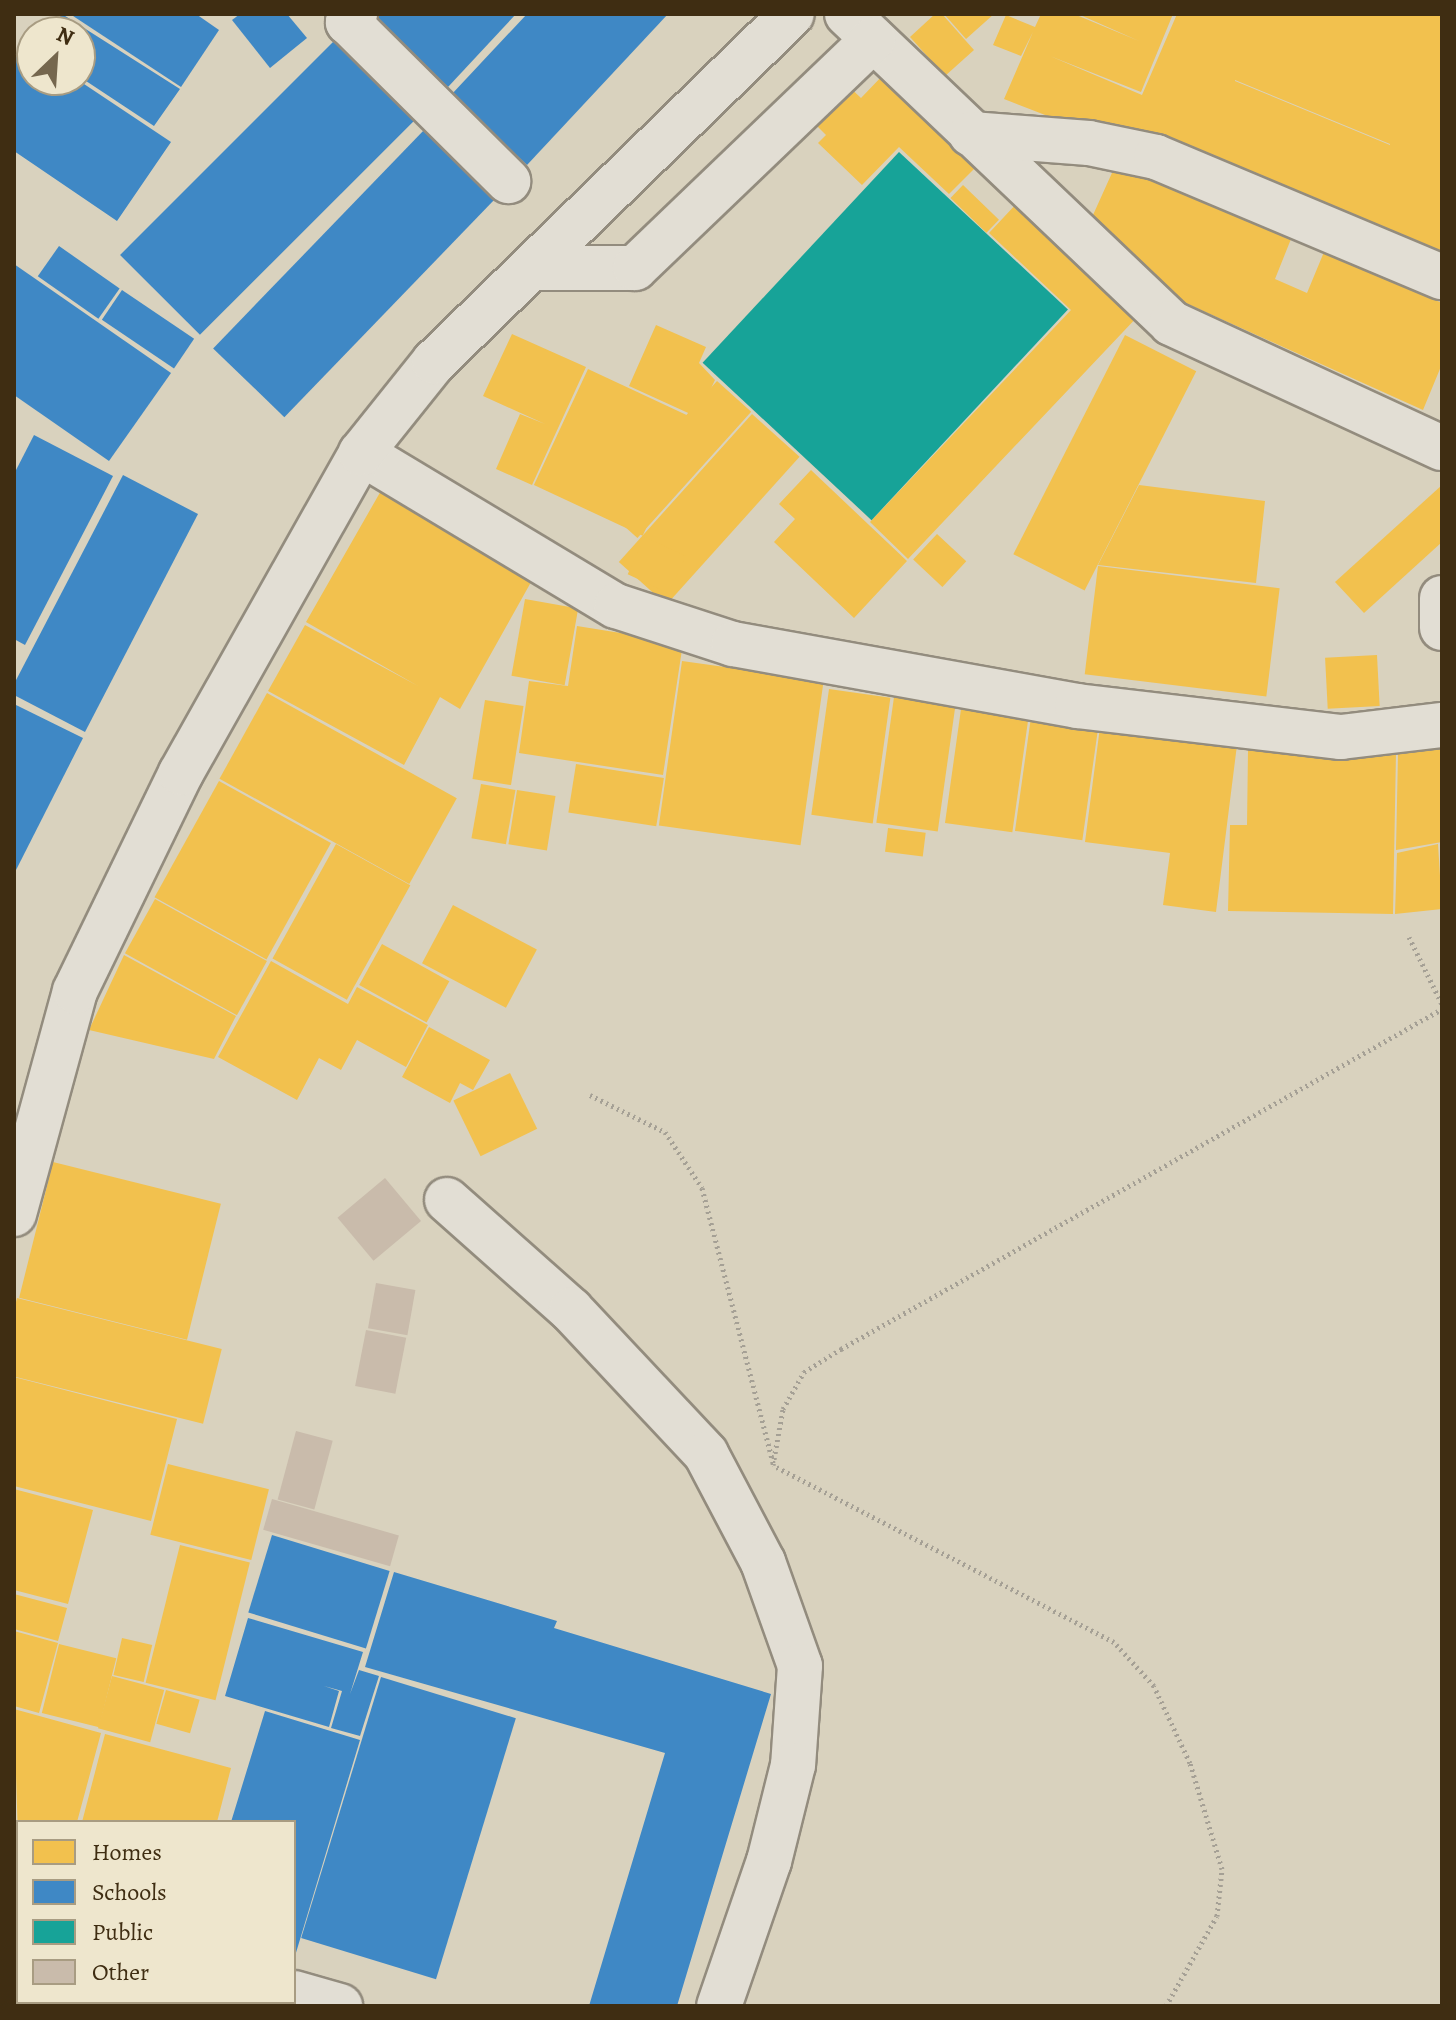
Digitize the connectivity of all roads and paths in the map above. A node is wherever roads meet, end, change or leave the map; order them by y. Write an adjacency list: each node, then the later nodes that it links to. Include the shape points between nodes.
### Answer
1 (355, 14): 5 (street, via 348,22)
2 (790, 15): 6 (street)
3 (860, 27): 4 (street); 6 (street, via 635,268)
4 (971, 134): 7 (street, via 1089,143 1156,157); 8 (street, via 1171,323)
5 (508, 181)
6 (531, 268): 9 (street, via 434,362)
7 (1442, 277)
8 (1442, 448)
9 (361, 453): 12 (street, via 616,606 733,644 1077,706 1341,737); 17 (street, via 181,773 75,991)
10 (1442, 598): 11 (street)
11 (1442, 628)
12 (1442, 725)
13 (1409, 937): 14 (path)
14 (1442, 1007): 18 (path, via 804,1372 783,1409)
15 (590, 1095): 18 (path, via 665,1132 702,1188)
16 (447, 1200): 22 (street, via 571,1310 706,1454 763,1562 800,1666 793,1765 769,1861)
17 (14, 1214)
18 (773, 1465): 19 (path); 23 (path, via 1114,1642 1154,1686 1190,1763 1222,1869 1217,1916)
19 (777, 1480)
20 (296, 1994): 21 (street)
21 (340, 2006)
22 (719, 2006)
23 (1166, 2006)

